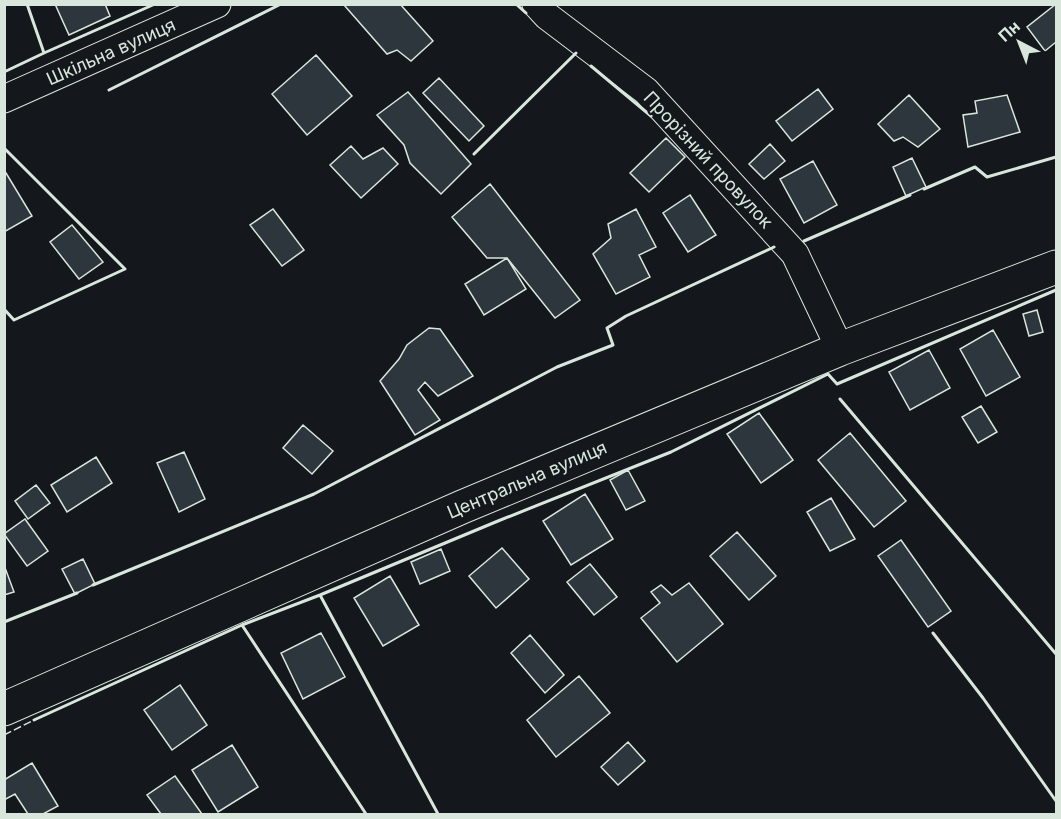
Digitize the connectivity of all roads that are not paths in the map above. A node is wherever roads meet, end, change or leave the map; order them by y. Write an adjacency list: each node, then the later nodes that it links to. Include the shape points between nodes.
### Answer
1 (217, 4): 3 (street, Шкільна вулиця)
2 (536, 4): 5 (street, Прорізний провулок, via 646,91 795,254)
3 (4, 99)
4 (1056, 267): 5 (street, Центральна вулиця)
5 (840, 349): 6 (street, Центральна вулиця, via 462,507)
6 (4, 709)

